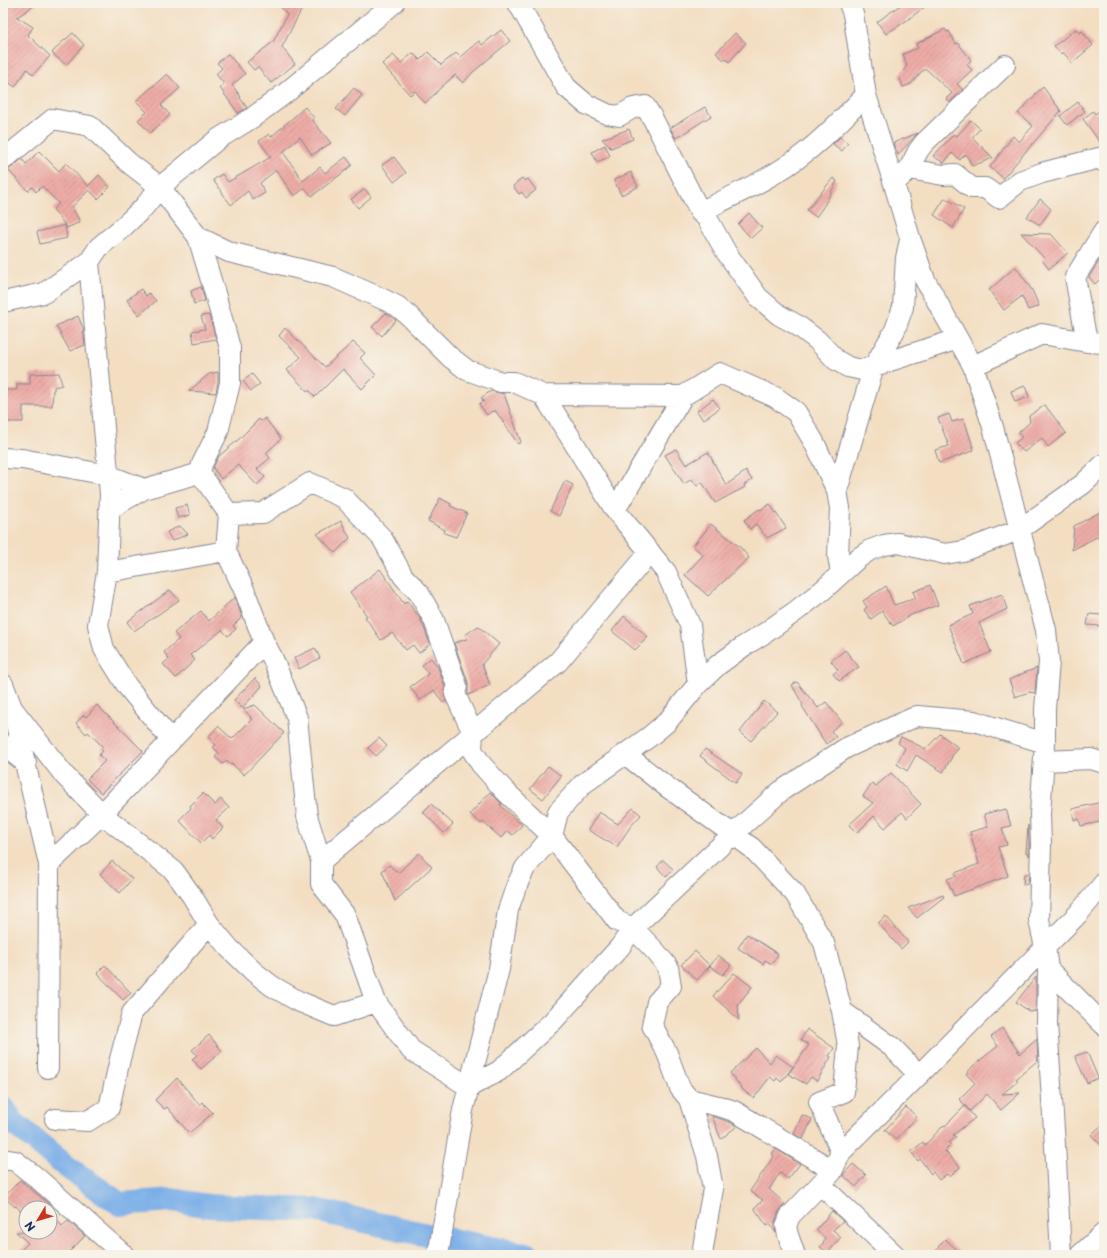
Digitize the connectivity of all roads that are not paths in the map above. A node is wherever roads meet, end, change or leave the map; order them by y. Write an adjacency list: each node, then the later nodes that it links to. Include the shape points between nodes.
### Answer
1 (394, 3): 10 (street, via 288,92 218,139)
2 (517, 3): 11 (street, via 566,87 586,104 607,114 620,116 633,108 645,106)
3 (849, 3): 5 (street)
4 (1005, 65): 8 (street, via 924,143)
5 (866, 95): 9 (street); 11 (street, via 806,152 783,168)
6 (3, 160): 10 (street, via 54,119 90,126 129,163)
7 (1104, 162): 8 (street, via 1099,158 1042,173 1020,182 999,198 985,188 972,188 955,174 943,175)
8 (909, 169): 9 (street)
9 (894, 184): 14 (street)
10 (160, 187): 13 (street); 15 (street, via 144,207 99,247)
11 (700, 212): 19 (street, via 707,218 726,252 758,297 779,315 817,340 836,360 848,367 862,370)
12 (1104, 231): 18 (street, via 1075,277)
13 (198, 237): 21 (street, via 229,252 333,277 385,300 408,315 450,357 467,370 501,382 514,382); 25 (street, via 230,348 230,383 218,432)
14 (910, 238): 17 (street, via 925,280); 19 (street, via 903,307 895,330)
15 (89, 262): 16 (street, via 44,293); 26 (street)
16 (3, 302)
17 (958, 339): 19 (street); 20 (street)
18 (1095, 343): 20 (street, via 1042,334)
19 (874, 366): 28 (street)
20 (973, 366): 32 (street, via 993,427)
21 (543, 395): 22 (street); 30 (street)
22 (683, 396): 28 (street, via 720,373 775,397 796,412 814,442); 30 (street)
23 (3, 458): 26 (street, via 22,459)
24 (1104, 464): 32 (street, via 1083,484)
25 (200, 473): 27 (street); 31 (street)
26 (108, 475): 27 (street); 29 (street)
27 (144, 489): 29 (street)
28 (837, 491): 36 (street, via 840,508 838,556)
29 (109, 509): 35 (street)
30 (615, 510): 34 (street)
31 (229, 514): 33 (street); 41 (street, via 263,514 310,483 344,498 382,538 403,576 419,593 434,620 457,686 455,694)
32 (1019, 530): 36 (street, via 963,551 945,554 898,543 884,544 870,550); 44 (street, via 1046,630 1049,662)
33 (226, 551): 35 (street); 37 (street)
34 (650, 552): 39 (street, via 666,572 690,625); 41 (street, via 558,662)
35 (107, 572): 42 (street, via 98,625 104,649 127,686)
36 (841, 573): 39 (street, via 796,611 718,665)
37 (264, 642): 42 (street); 51 (street, via 297,718 307,816)
38 (3, 684): 40 (street)
39 (698, 684): 45 (street, via 667,722)
40 (12, 708): 46 (street); 48 (street, via 65,776)
41 (473, 733): 50 (street, via 472,750 481,764); 51 (street)
42 (171, 740): 48 (street)
43 (3, 745): 46 (street)
44 (1045, 752): 47 (street); 49 (street, via 974,721 918,716 846,748 781,791); 56 (street, via 1040,814 1039,920)
45 (625, 754): 49 (street); 50 (street, via 583,784 558,812)
46 (26, 763): 52 (street)
47 (1104, 763)
48 (102, 814): 52 (street); 54 (street, via 174,871)
49 (733, 834): 55 (street); 59 (street, via 752,848 795,894 824,943)
50 (552, 836): 55 (street, via 617,921); 63 (street, via 525,868 508,910 500,969)
51 (321, 862): 58 (street, via 321,884 345,915)
52 (49, 864): 61 (street)
53 (1104, 883): 56 (street)
54 (209, 924): 58 (street, via 254,972 298,1001 334,1016); 65 (street, via 132,1012 109,1108 88,1121)
55 (633, 928): 63 (street, via 620,947 553,1021 499,1071); 64 (street, via 668,967 671,986 657,1002 652,1025 667,1053 680,1088)
56 (1045, 947): 57 (street); 62 (street)
57 (1048, 969): 60 (street); 75 (street, via 1047,1022)
58 (376, 1002): 63 (street, via 411,1050)
59 (842, 1011): 62 (street, via 892,1047); 66 (street, via 848,1046 844,1092 819,1102)
60 (1104, 1026)
61 (48, 1068)
62 (919, 1075): 66 (street)
63 (469, 1087): 71 (street)
64 (689, 1099): 68 (street, via 734,1111 820,1163); 72 (street, via 707,1156 713,1189)
65 (55, 1120)
66 (841, 1152): 68 (street)
67 (3, 1159): 70 (street, via 15,1161 36,1177)
68 (826, 1178): 73 (street, via 790,1216 786,1226); 74 (street)
69 (1104, 1233): 76 (street)
70 (124, 1255)
71 (438, 1255)
72 (702, 1255)
73 (795, 1255)
74 (895, 1255)
75 (1060, 1255)
76 (1080, 1255)

